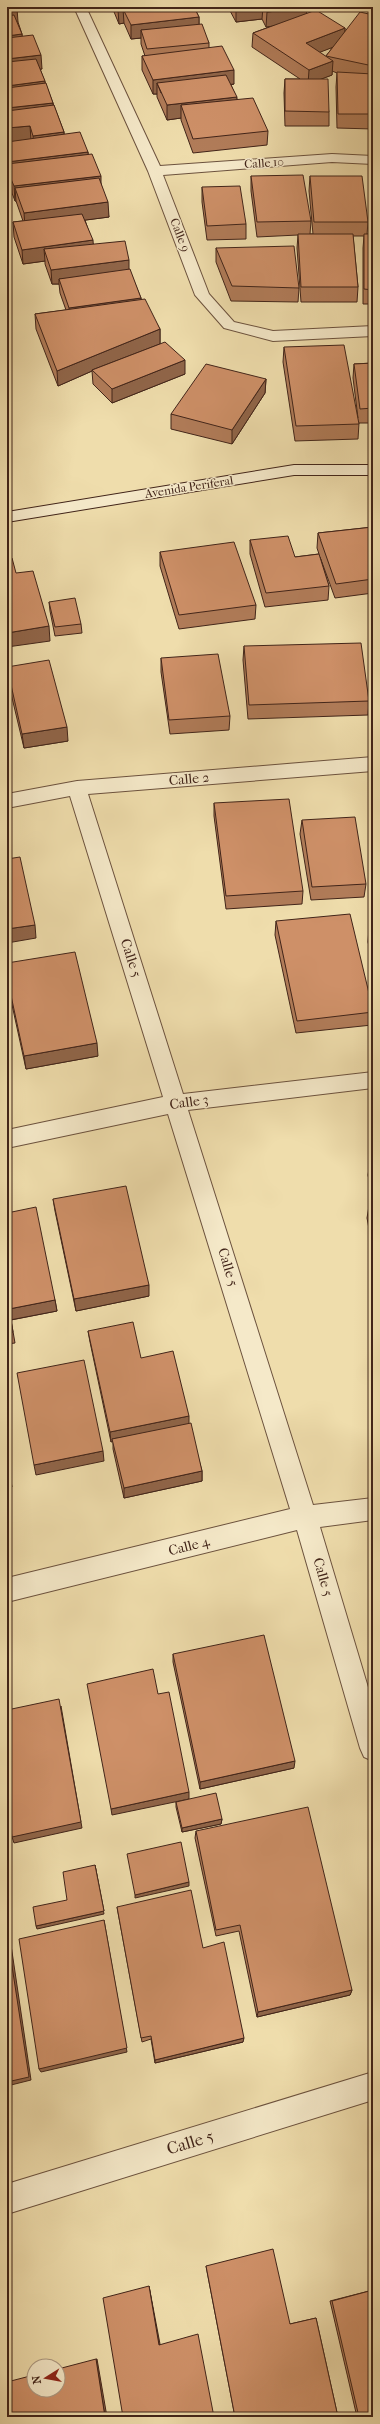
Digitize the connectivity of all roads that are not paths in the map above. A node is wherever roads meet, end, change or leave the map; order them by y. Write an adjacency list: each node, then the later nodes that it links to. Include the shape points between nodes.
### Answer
1 (80, 7): 5 (street, Calle 9)
2 (369, 7): 3 (street)
3 (373, 10)
4 (373, 160): 5 (street, Calle 10, via 332,158)
5 (155, 171): 6 (street, Calle 9, via 202,295 229,325 273,336)
6 (373, 332)
7 (373, 470): 8 (street, Avenida Periferal, via 294,470)
8 (7, 517)
9 (373, 764): 10 (street, Calle 2)
10 (77, 788): 11 (street, Calle 2); 13 (street, Calle 5)
11 (7, 801)
12 (373, 1080): 13 (street, Calle 3)
13 (177, 1103): 14 (street, Calle 3); 16 (street, Calle 5)
14 (7, 1139)
15 (373, 1509): 16 (street, Calle 4)
16 (306, 1517): 17 (street, Calle 4); 18 (street, Calle 5)
17 (7, 1590)
18 (373, 1748)
19 (373, 2086): 20 (street, Calle 5)
20 (7, 2199)

